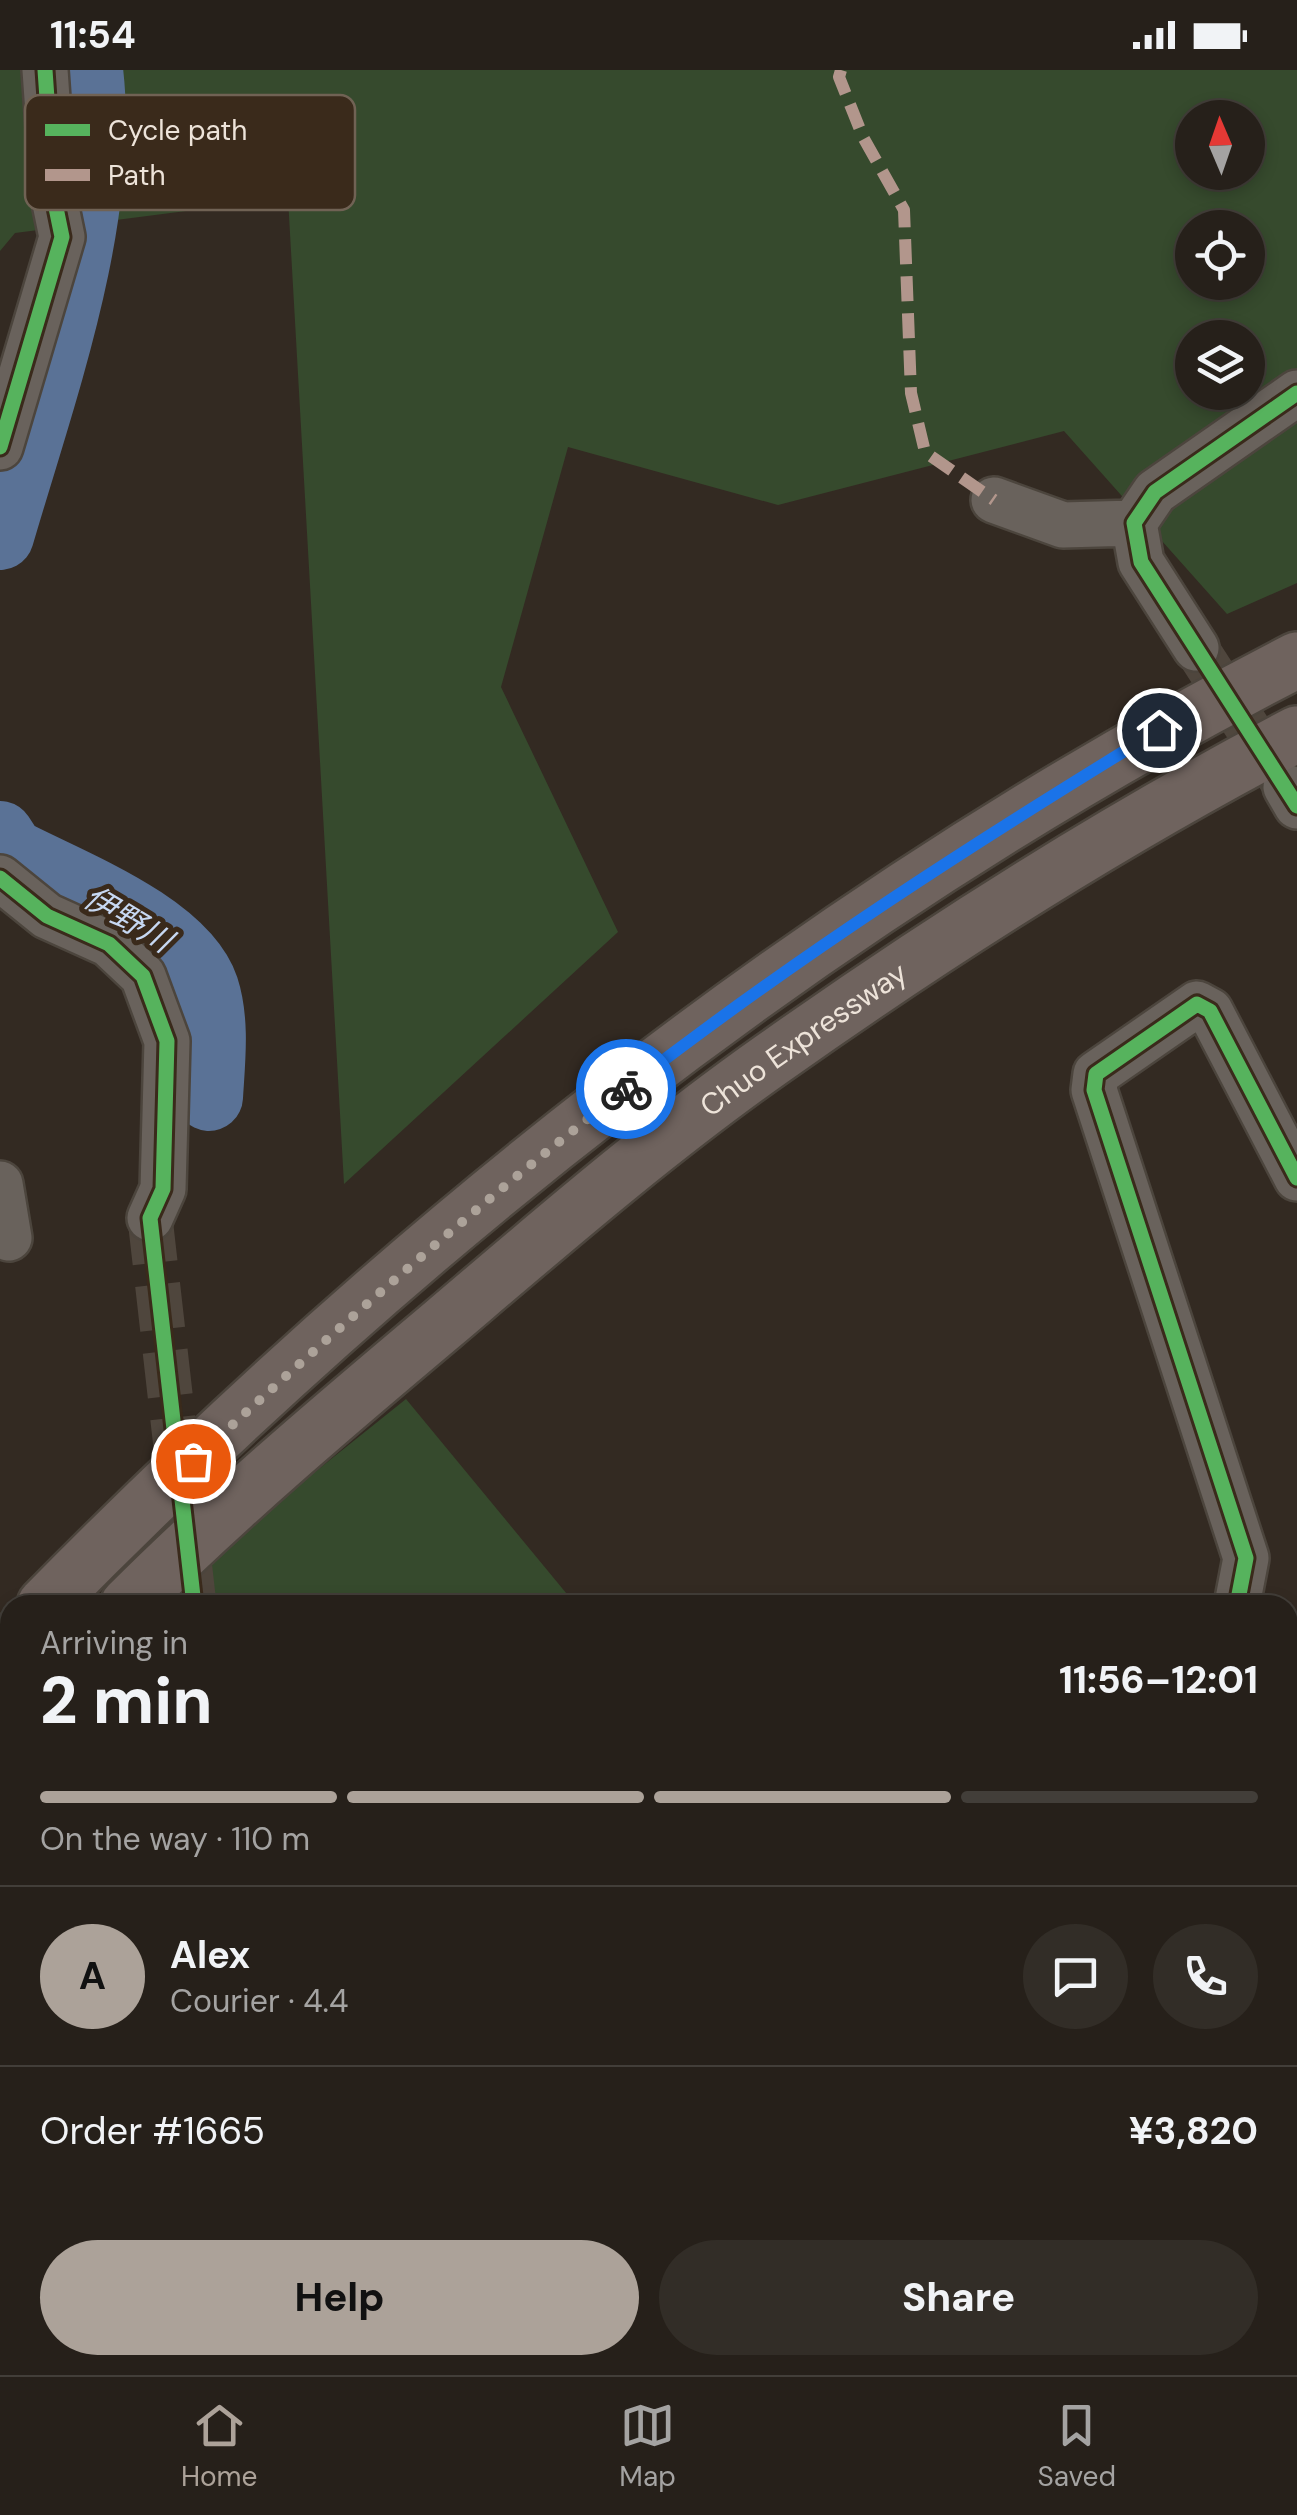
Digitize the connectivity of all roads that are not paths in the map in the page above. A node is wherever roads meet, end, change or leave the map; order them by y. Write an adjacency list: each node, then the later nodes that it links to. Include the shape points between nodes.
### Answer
1 (45, 70): 2 (street)
2 (47, 95)
3 (56, 210): 5 (street, via 62,237)
4 (1297, 393): 7 (street, via 1156,492)
5 (0, 448)
6 (994, 500): 7 (street, via 1062,524)
7 (1134, 523): 8 (street, via 1141,562)
8 (1196, 648)
9 (1297, 660): 16 (highway, via 1159,730 984,837 728,1009 524,1168 327,1336)
10 (1297, 734): 17 (highway, Chuo Expressway, via 1196,786 974,921 770,1060 402,1358)
11 (0, 878): 14 (street, via 47,916 108,944 143,976 167,1041 163,1190)
12 (1297, 1178): 18 (street, via 1210,1011 1196,1004 1096,1074 1094,1090 1246,1558)
13 (0, 1184): 15 (street)
14 (150, 1218)
15 (9, 1238)
16 (55, 1595)
17 (139, 1595)
18 (1239, 1595)

